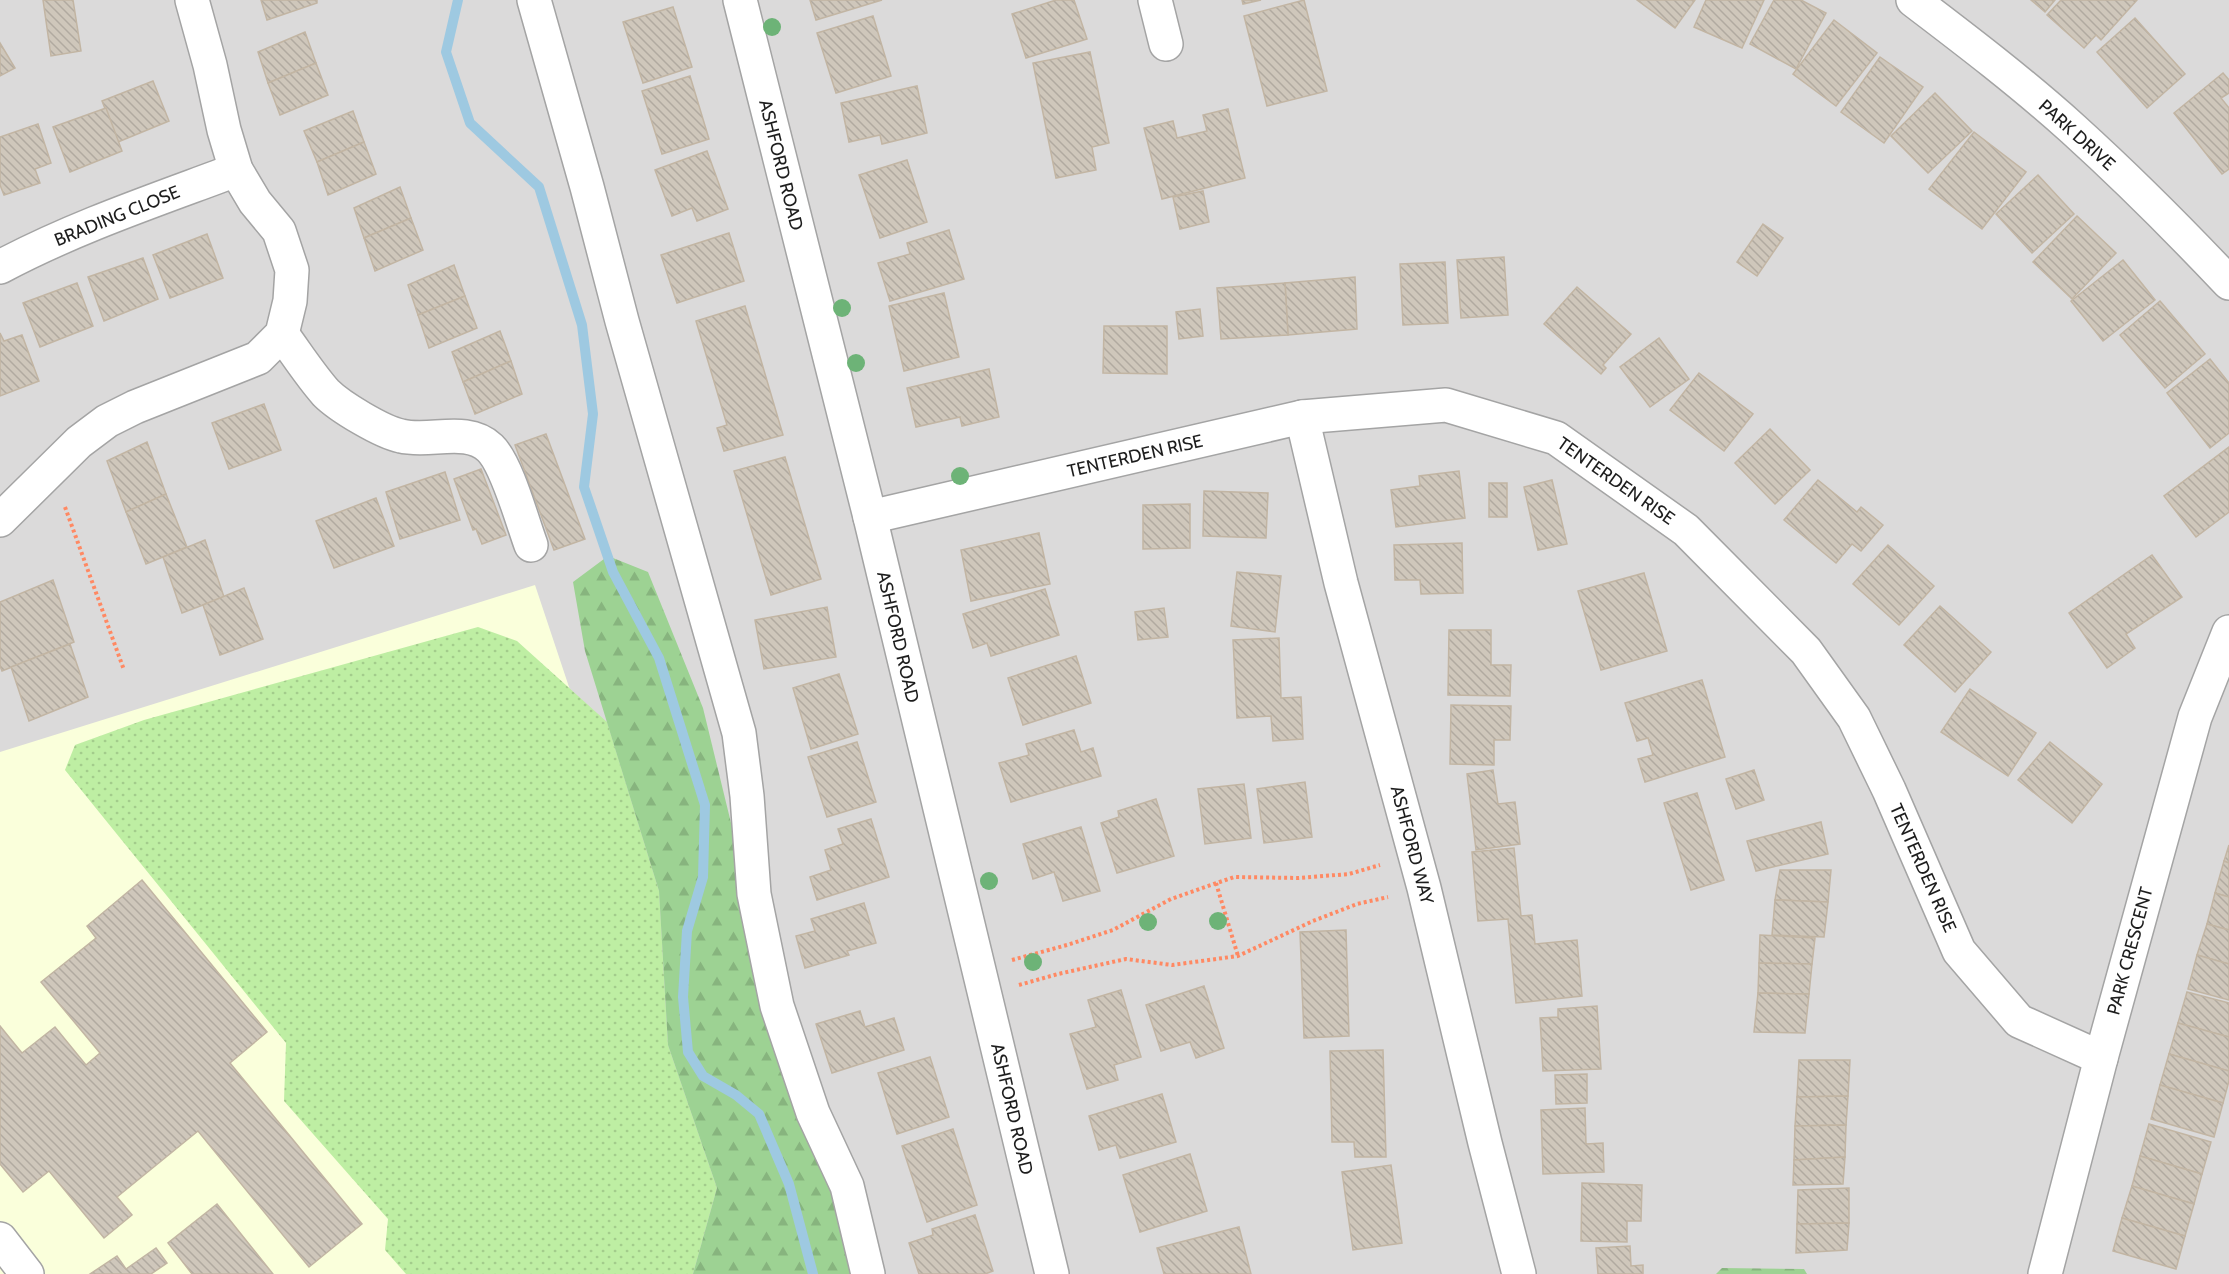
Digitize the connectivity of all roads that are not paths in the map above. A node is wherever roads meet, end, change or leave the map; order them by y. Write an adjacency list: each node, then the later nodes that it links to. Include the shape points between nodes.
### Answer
1 (192, 0): 7 (street)
2 (534, 0): 19 (street, via 739,733 754,894 777,1006 813,1113 847,1186)
3 (740, 0): 12 (street, ASHFORD ROAD)
4 (1155, 0): 6 (street)
5 (1912, 0): 9 (street, PARK DRIVE, via 2073,129)
6 (1166, 44)
7 (236, 170): 8 (street, BRADING CLOSE, via 131,209); 10 (street, via 279,231 292,270)
8 (0, 267)
9 (2229, 283)
10 (282, 334): 13 (street, via 258,358 107,421 79,442); 14 (street, via 327,394 361,418 401,436 471,437 491,449 502,465)
11 (1302, 417): 12 (street, TENTERDEN RISE); 16 (street, TENTERDEN RISE, via 1446,405 1556,438 1686,530 1806,651 1854,718 1959,951 2019,1021); 21 (street, ASHFORD WAY)
12 (870, 517): 20 (street, ASHFORD ROAD)
13 (0, 520)
14 (531, 544)
15 (2229, 632): 16 (street, PARK CRESCENT, via 2195,717)
16 (2101, 1058): 22 (street, PARK CRESCENT)
17 (0, 1239): 18 (street)
18 (27, 1274)
19 (868, 1274)
20 (1052, 1274)
21 (1519, 1274)
22 (2045, 1274)

